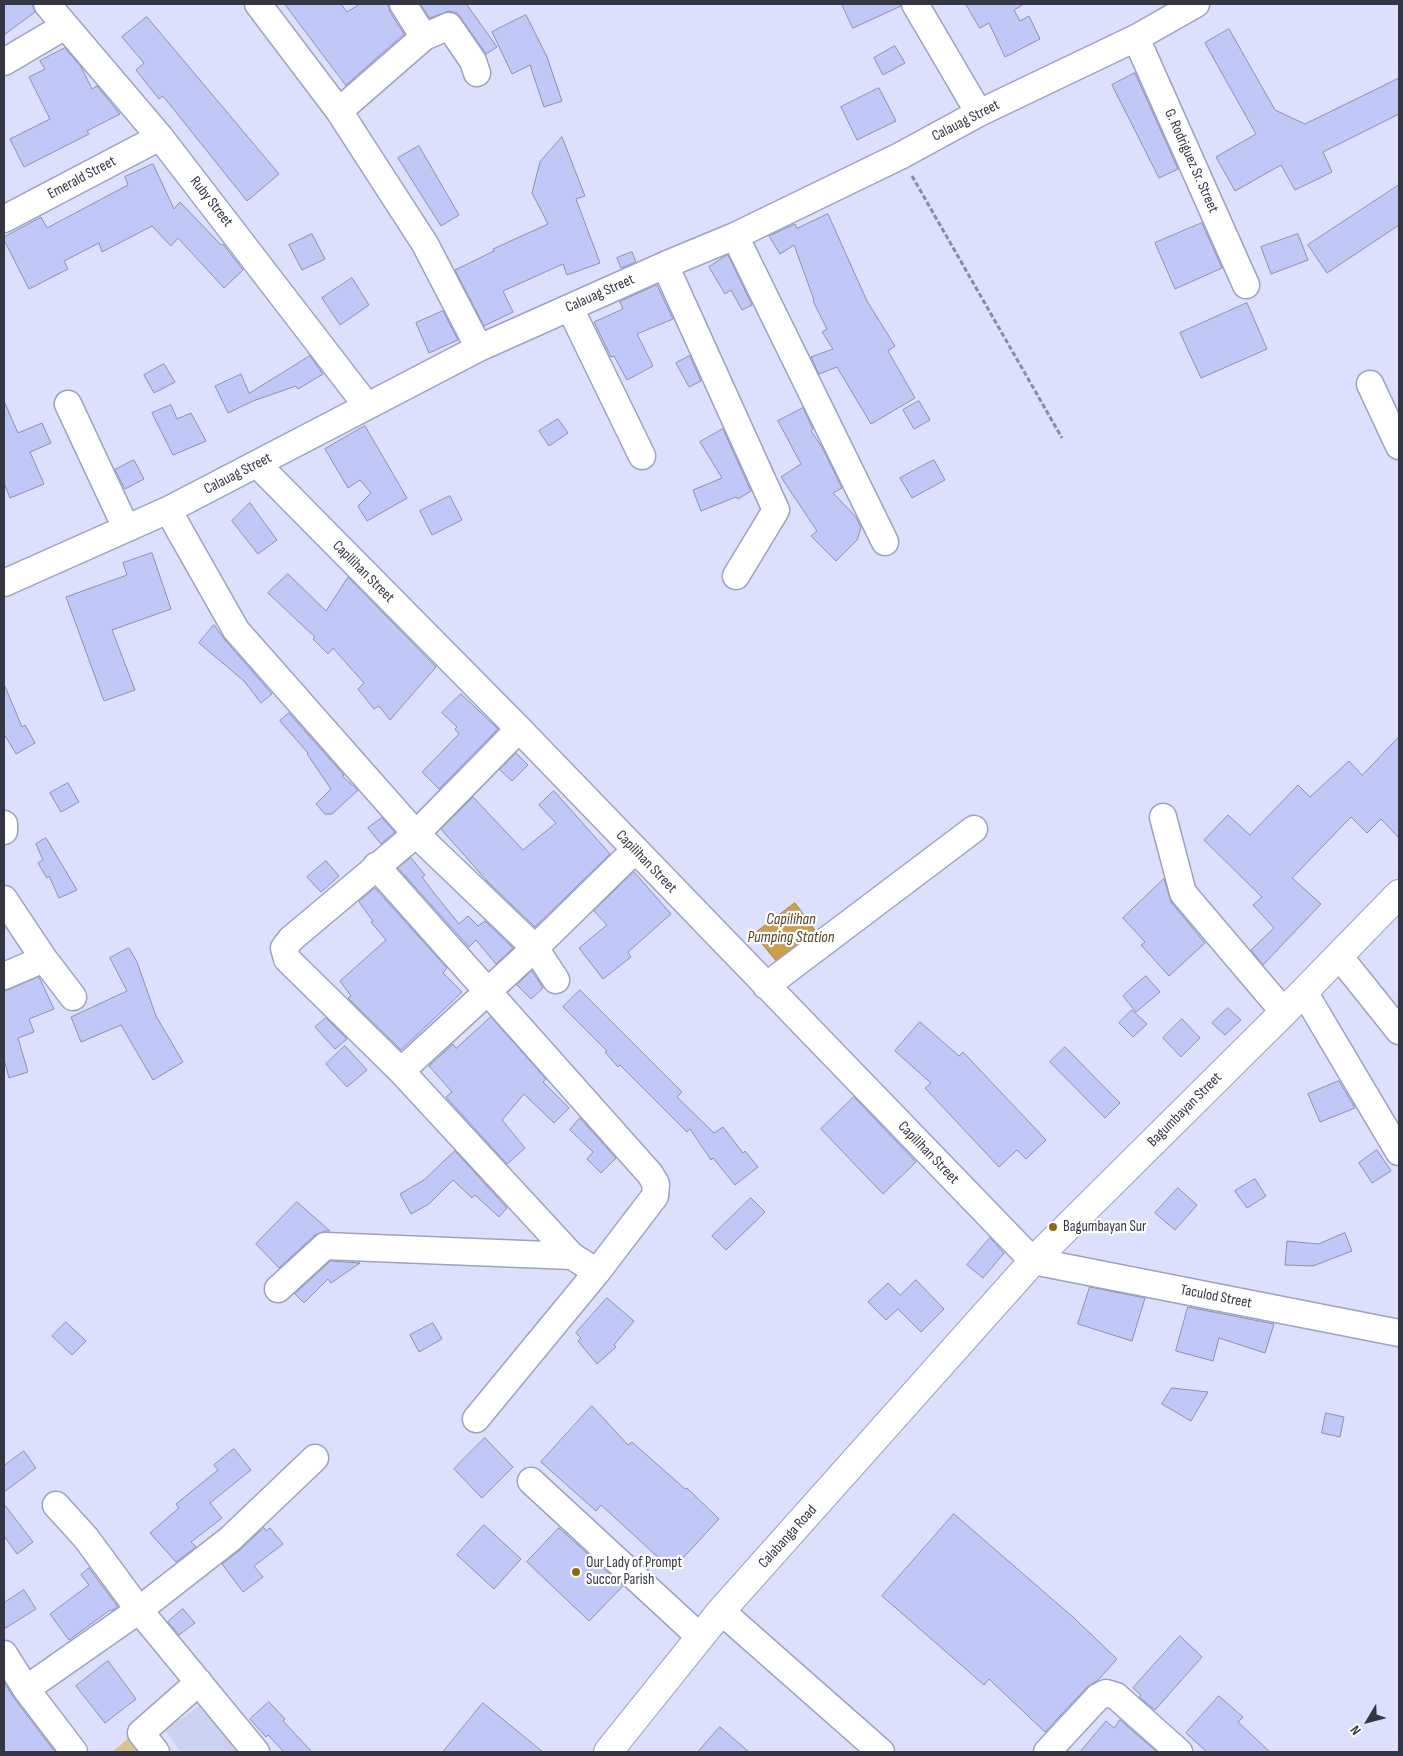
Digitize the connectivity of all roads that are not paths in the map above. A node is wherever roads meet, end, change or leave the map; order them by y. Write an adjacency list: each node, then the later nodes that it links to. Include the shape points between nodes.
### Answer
1 (47, 4): 6 (street, Ruby Street)
2 (258, 4): 11 (street)
3 (403, 4): 7 (street)
4 (915, 4): 12 (street)
5 (1191, 5): 8 (street, Calauag Street)
6 (65, 26): 9 (street); 13 (street, Ruby Street)
7 (424, 37): 10 (street, via 449,26 473,61); 11 (street)
8 (1136, 38): 12 (street, Calauag Street); 17 (street, G. Rodriguez Sr. Street)
9 (4, 62)
10 (477, 73)
11 (339, 110): 19 (street, via 425,244)
12 (979, 114): 15 (street, Calauag Street)
13 (160, 137): 14 (street, Emerald Street); 22 (street, Ruby Street)
14 (4, 219)
15 (735, 236): 16 (street, Calauag Street); 28 (street)
16 (665, 265): 18 (street, Calauag Street); 29 (street, via 776,510)
17 (1246, 285)
18 (570, 308): 19 (street, Calauag Street); 24 (street)
19 (479, 348): 22 (street, Calauag Street)
20 (1370, 384): 23 (street)
21 (68, 404): 27 (street)
22 (367, 406): 25 (street, Calauag Street)
23 (1399, 446)
24 (642, 456)
25 (257, 464): 26 (street, Calauag Street); 31 (street, Capilihan Street)
26 (168, 510): 27 (street, Calauag Street); 36 (street, via 236,630)
27 (126, 528): 30 (street, Calauag Street)
28 (885, 542)
29 (736, 576)
30 (4, 583)
31 (519, 729): 36 (street); 37 (street, Capilihan Street)
32 (1163, 817): 50 (street, via 1183,892)
33 (4, 824): 35 (street)
34 (974, 829): 46 (street)
35 (4, 830)
36 (416, 834): 38 (street); 41 (street)
37 (635, 850): 41 (street); 46 (street, Capilihan Street)
38 (376, 866): 47 (street); 52 (street, via 284,948 287,959)
39 (1399, 894): 42 (main road, Bagumbayan Street)
40 (4, 899): 43 (street)
41 (535, 948): 45 (street); 47 (street)
42 (1340, 956): 48 (main road, Bagumbayan Street); 51 (street)
43 (44, 959): 44 (street); 49 (street)
44 (4, 976)
45 (556, 980)
46 (766, 986): 55 (street, Capilihan Street)
47 (486, 992): 52 (street); 56 (street, via 656,1184 655,1196)
48 (1304, 992): 50 (main road, Bagumbayan Street); 53 (street)
49 (73, 997)
50 (1284, 1012): 55 (main road, Bagumbayan Street)
51 (1399, 1031)
52 (401, 1071): 54 (street)
53 (1399, 1152)
54 (572, 1256): 56 (street); 57 (street, via 325,1246)
55 (1033, 1262): 58 (main road, Bagumbayan Street); 59 (street, Taculod Street)
56 (596, 1272): 60 (street)
57 (278, 1289)
58 (974, 1328): 65 (main road, Calabanga Road)
59 (1399, 1333)
60 (476, 1419)
61 (315, 1458): 64 (street, via 230,1539)
62 (531, 1481): 66 (street)
63 (56, 1505): 64 (street, via 86,1538)
64 (138, 1610): 68 (street); 69 (street)
65 (721, 1612): 66 (main road, Calabanga Road); 74 (street)
66 (700, 1637): 73 (main road, Calabanga Road)
67 (4, 1654): 69 (street)
68 (199, 1682): 71 (street, via 141,1733); 72 (street)
69 (26, 1689): 70 (street)
70 (74, 1752)
71 (156, 1752)
72 (256, 1752)
73 (608, 1752)
74 (881, 1752)
75 (1047, 1752): 76 (street, via 1098,1697 1106,1693 1116,1696)
76 (1180, 1752)

